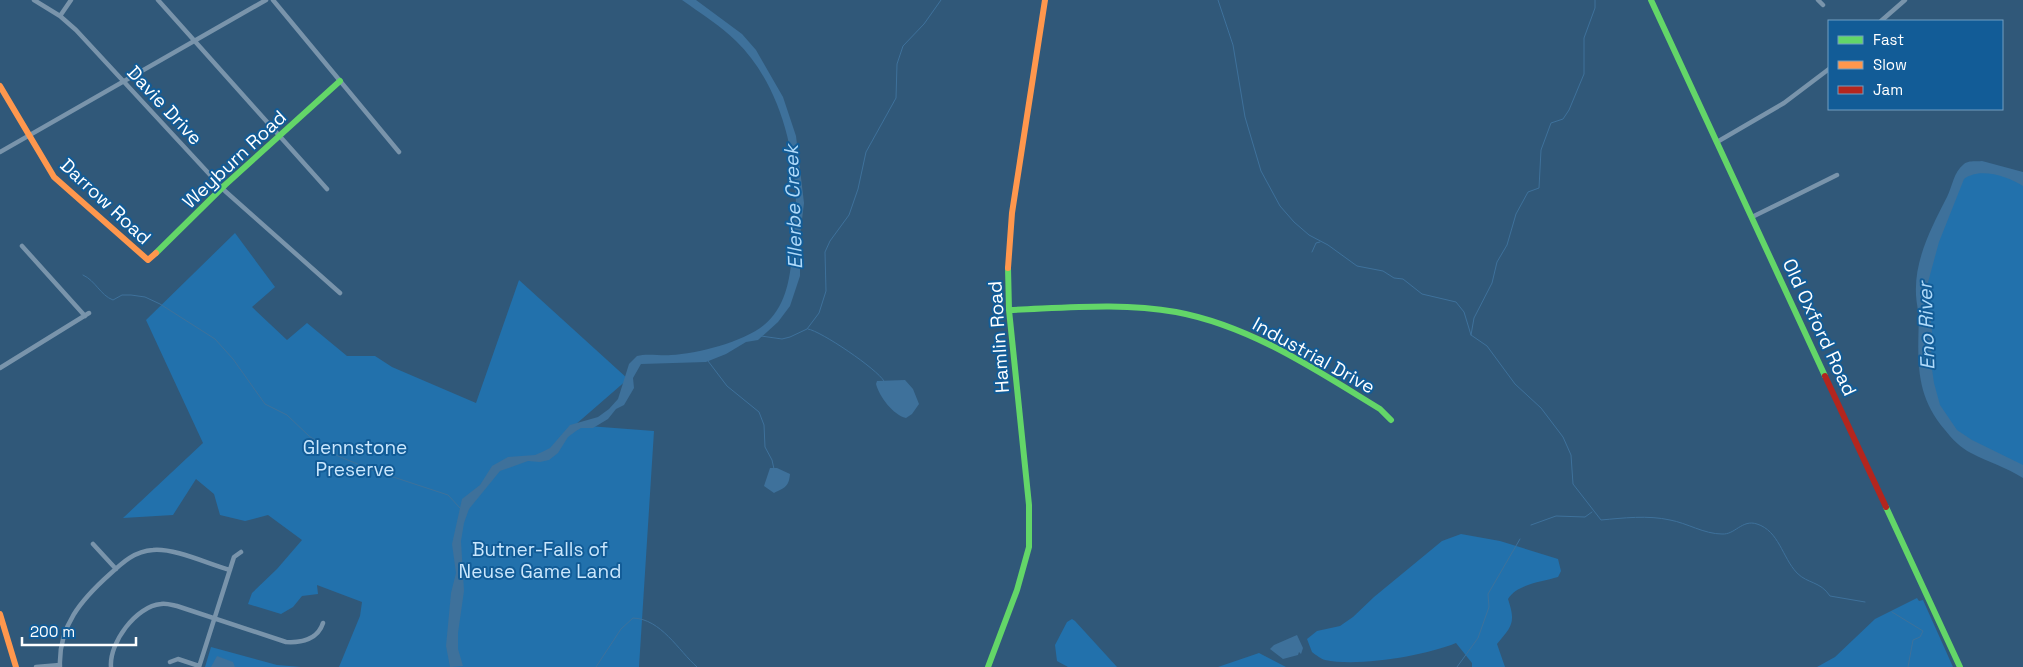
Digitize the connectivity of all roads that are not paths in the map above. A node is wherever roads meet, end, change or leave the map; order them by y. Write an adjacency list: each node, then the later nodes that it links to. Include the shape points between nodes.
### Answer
1 (34, 0): 11 (street, Davie Drive)
2 (71, 0): 11 (street)
3 (158, 0): 13 (street)
4 (266, 0): 13 (street)
5 (273, 0): 16 (street)
6 (1045, 0): 30 (street, Hamlin Road, via 1010,226)
7 (1651, 0): 20 (street, Old Oxford Road)
8 (1818, 0): 10 (street)
9 (1905, 0): 12 (street)
10 (1823, 5)
11 (60, 16): 15 (street, Davie Drive)
12 (1882, 20)
13 (194, 41): 15 (street); 19 (street)
14 (1828, 70): 20 (street, via 1784,103)
15 (122, 81): 18 (street); 24 (street, Davie Drive)
16 (340, 81): 19 (street, Weyburn Road); 22 (street)
17 (0, 86): 18 (street, Darrow Road)
18 (28, 136): 21 (street); 28 (street, Darrow Road, via 61,184)
19 (279, 136): 24 (street, Weyburn Road); 25 (street)
20 (1717, 142): 26 (street, Old Oxford Road)
21 (0, 152)
22 (400, 152)
23 (1837, 175): 26 (street)
24 (222, 188): 28 (street, Weyburn Road); 29 (street, Davie Drive)
25 (327, 189)
26 (1752, 217): 47 (street, Old Oxford Road)
27 (22, 246): 31 (street, via 87,315)
28 (148, 260)
29 (340, 294)
30 (1009, 310): 32 (street, Industrial Drive, via 1115,306 1188,314 1267,342 1380,409); 46 (street, Hamlin Road, via 1030,537 1020,583)
31 (0, 368)
32 (1392, 420)
33 (93, 544): 35 (street)
34 (241, 552): 36 (street, via 234,557)
35 (116, 569): 36 (street, via 136,554 157,550); 41 (street, via 85,597 72,615 64,633)
36 (230, 570): 38 (street)
37 (0, 614): 43 (street)
38 (214, 618): 39 (street, via 291,642 316,635); 42 (street); 45 (street, via 167,604 153,606 121,632 114,644)
39 (323, 623)
40 (170, 662): 42 (street, via 178,659)
41 (60, 666): 44 (street)
42 (199, 666)
43 (16, 667)
44 (36, 667)
45 (111, 667)
46 (988, 667)
47 (1960, 667)

